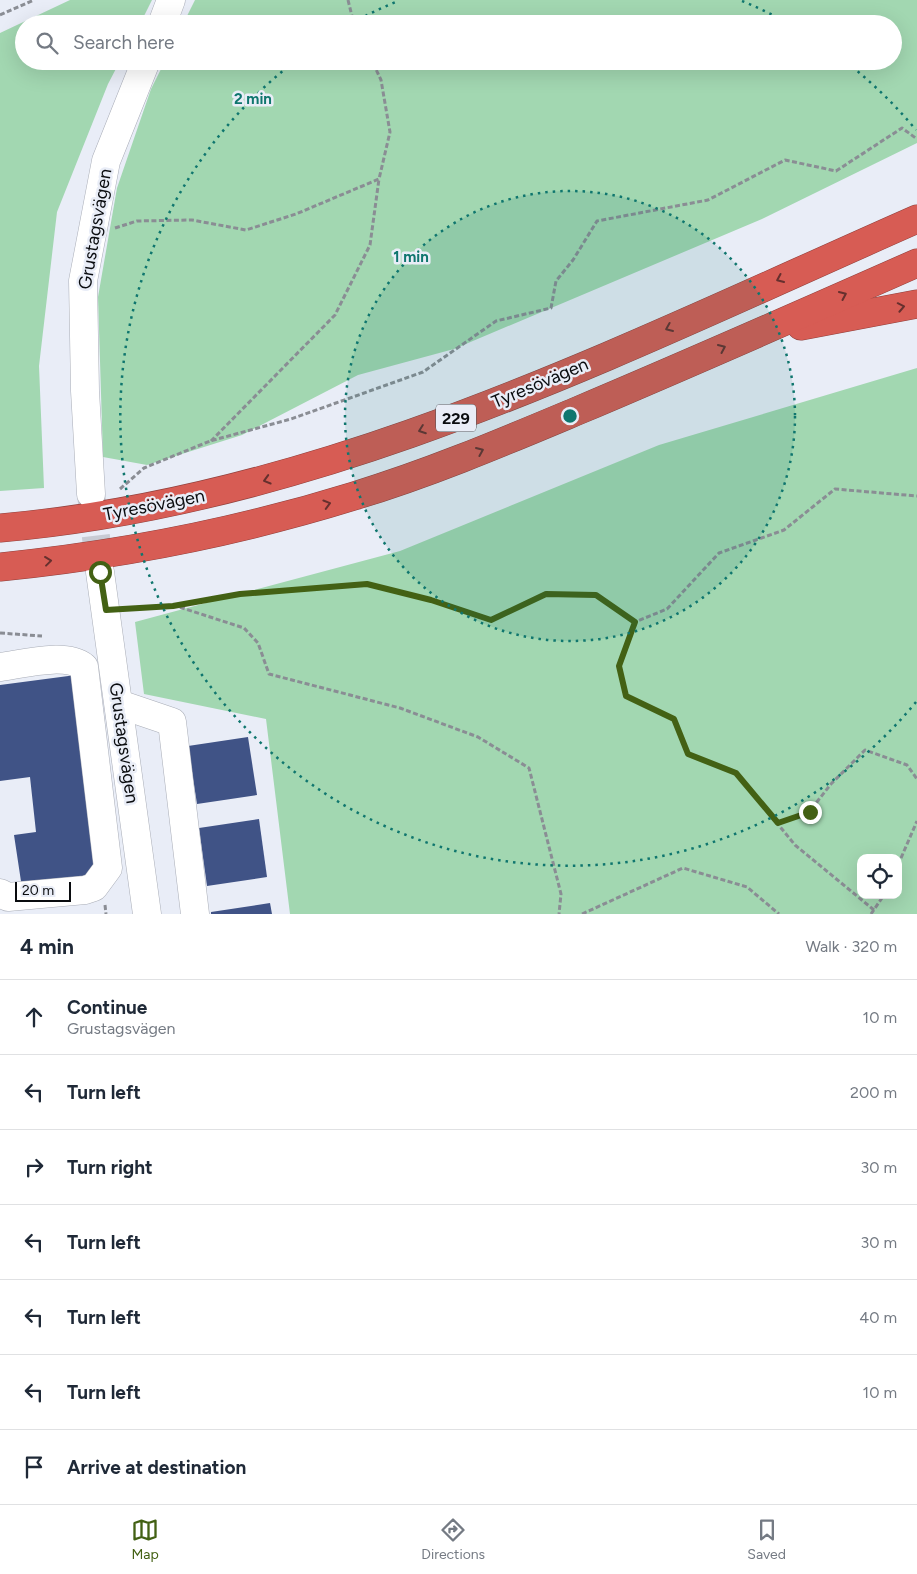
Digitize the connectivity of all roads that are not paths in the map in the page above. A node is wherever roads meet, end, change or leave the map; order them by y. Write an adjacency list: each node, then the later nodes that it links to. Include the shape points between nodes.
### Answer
1 (171, 0): 2 (street)
2 (165, 15)
3 (142, 70): 10 (street, Grustagsvägen, via 106,161 83,281 85,391)
4 (917, 210): 6 (highway)
5 (917, 219): 6 (highway, Tyresövägen / 229)
6 (873, 238): 11 (highway, Tyresövägen / 229, one-way to 11, via 497,402 336,460 188,499)
7 (917, 263): 9 (highway, 229, one-way to 7)
8 (917, 304): 9 (highway, one-way to 8)
9 (750, 336): 12 (highway, 229, one-way to 9, via 99,555 195,538 354,496 459,460)
10 (103, 494)
11 (0, 528)
12 (0, 567)
13 (100, 572): 15 (street, Grustagsvägen)
14 (0, 667): 16 (street, via 65,659 76,660 84,667 108,868 94,887 85,890 8,897)
15 (119, 704): 17 (street, Grustagsvägen); 18 (street, via 172,722)
16 (0, 893)
17 (148, 914)
18 (195, 914)

